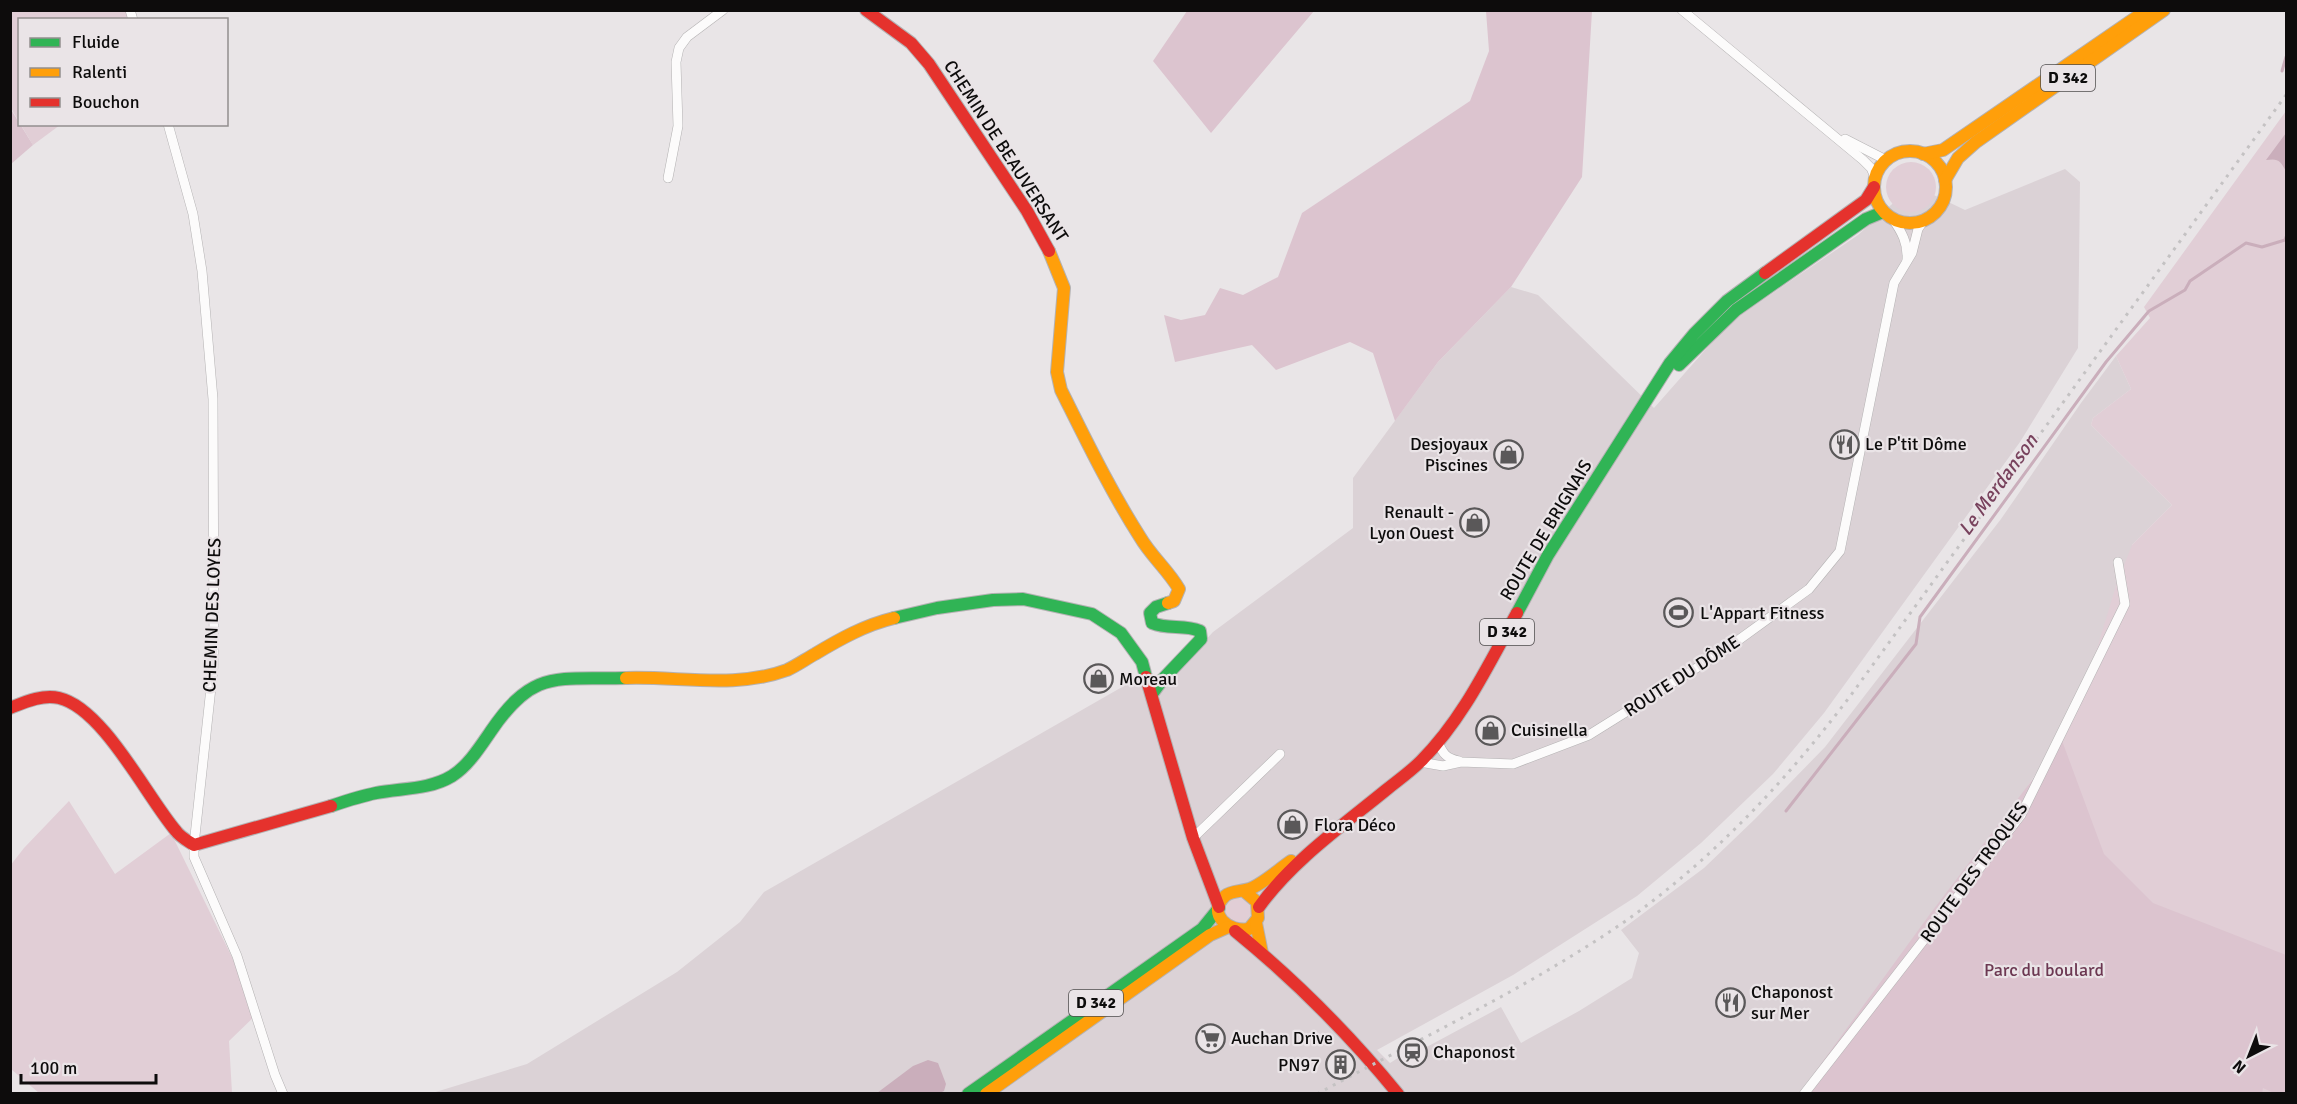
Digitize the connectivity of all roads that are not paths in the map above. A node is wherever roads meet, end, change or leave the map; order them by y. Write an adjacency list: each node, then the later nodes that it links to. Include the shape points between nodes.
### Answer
1 (723, 10): 10 (street, via 687,37 679,48 678,126)
2 (866, 10): 18 (main road, CHEMIN DE BEAUVERSANT, via 911,43 929,64 1056,261 1064,288 1057,372 1061,390 1117,501 1149,553 1179,589 1174,601 1150,613 1152,623 1162,629 1194,628 1200,632 1201,639)
3 (1682, 10): 7 (street)
4 (2147, 10): 8 (main road, D 342, via 1943,150)
5 (2164, 10): 11 (main road, D 342, via 1976,142 1958,158)
6 (169, 126): 26 (street, CHEMIN DES LOYES, via 193,214 213,399 214,660)
7 (1827, 130): 9 (street); 12 (street, via 1872,168)
8 (1923, 154): 9 (main road, via 1908,151); 11 (main road, via 1938,165)
9 (1886, 160): 12 (main road)
10 (668, 177)
11 (1945, 180): 14 (main road, via 1941,206)
12 (1874, 182): 13 (main road, via 1878,204); 16 (main road, ROUTE DE BRIGNAIS / D 342, via 1866,200 1727,301 1670,363)
13 (1888, 215): 14 (main road, via 1913,223); 15 (street, via 1906,243); 16 (main road, ROUTE DE BRIGNAIS / D 342, via 1866,219 1736,310)
14 (1924, 220): 15 (street, ROUTE DU DÔME)
15 (1907, 262): 23 (street, ROUTE DU DÔME, via 1894,283 1840,551 1809,589 1722,652 1589,735 1513,764)
16 (1650, 398): 20 (main road, ROUTE DE BRIGNAIS / D 342, via 1548,555 1467,704)
17 (2118, 562): 40 (street, ROUTE DES TROQUES, via 2125,604 2021,815)
18 (1152, 694): 25 (main road); 26 (main road, via 1142,662 1132,646 1121,633 1092,614 1023,599 937,608 877,622 787,670 753,678 637,677 538,682 517,697 474,757 447,781 359,796)
19 (10, 708): 26 (main road, via 37,699 61,698 82,708 177,833)
20 (1438, 742): 22 (main road, ROUTE DE BRIGNAIS / D 342); 23 (street, via 1448,759)
21 (1280, 754): 25 (street)
22 (1420, 762): 23 (street, ROUTE DU DÔME, via 1443,766); 24 (main road, ROUTE DE BRIGNAIS / D 342)
23 (1461, 762)
24 (1329, 836): 28 (main road, ROUTE DE BRIGNAIS / D 342); 30 (main road, ROUTE DE BRIGNAIS / D 342, via 1274,886)
25 (1193, 838): 27 (main road)
26 (194, 845): 35 (street, CHEMIN DES LOYES, via 194,857 237,956)
27 (1208, 877): 28 (main road); 29 (main road)
28 (1239, 891): 29 (main road, via 1224,897); 30 (main road, via 1254,897)
29 (1219, 907): 32 (main road, via 1221,919); 36 (main road, D 342, via 1202,929)
30 (1259, 907): 31 (main road)
31 (1256, 922): 32 (main road, via 1249,929); 33 (main road)
32 (1231, 929): 33 (main road); 37 (main road, D 342, via 1210,935)
33 (1262, 953): 34 (main road)
34 (1342, 1031): 38 (main road); 39 (main road, via 1379,1060)
35 (283, 1094)
36 (968, 1094)
37 (986, 1094)
38 (1398, 1094)
39 (1408, 1094)
40 (1804, 1094)

